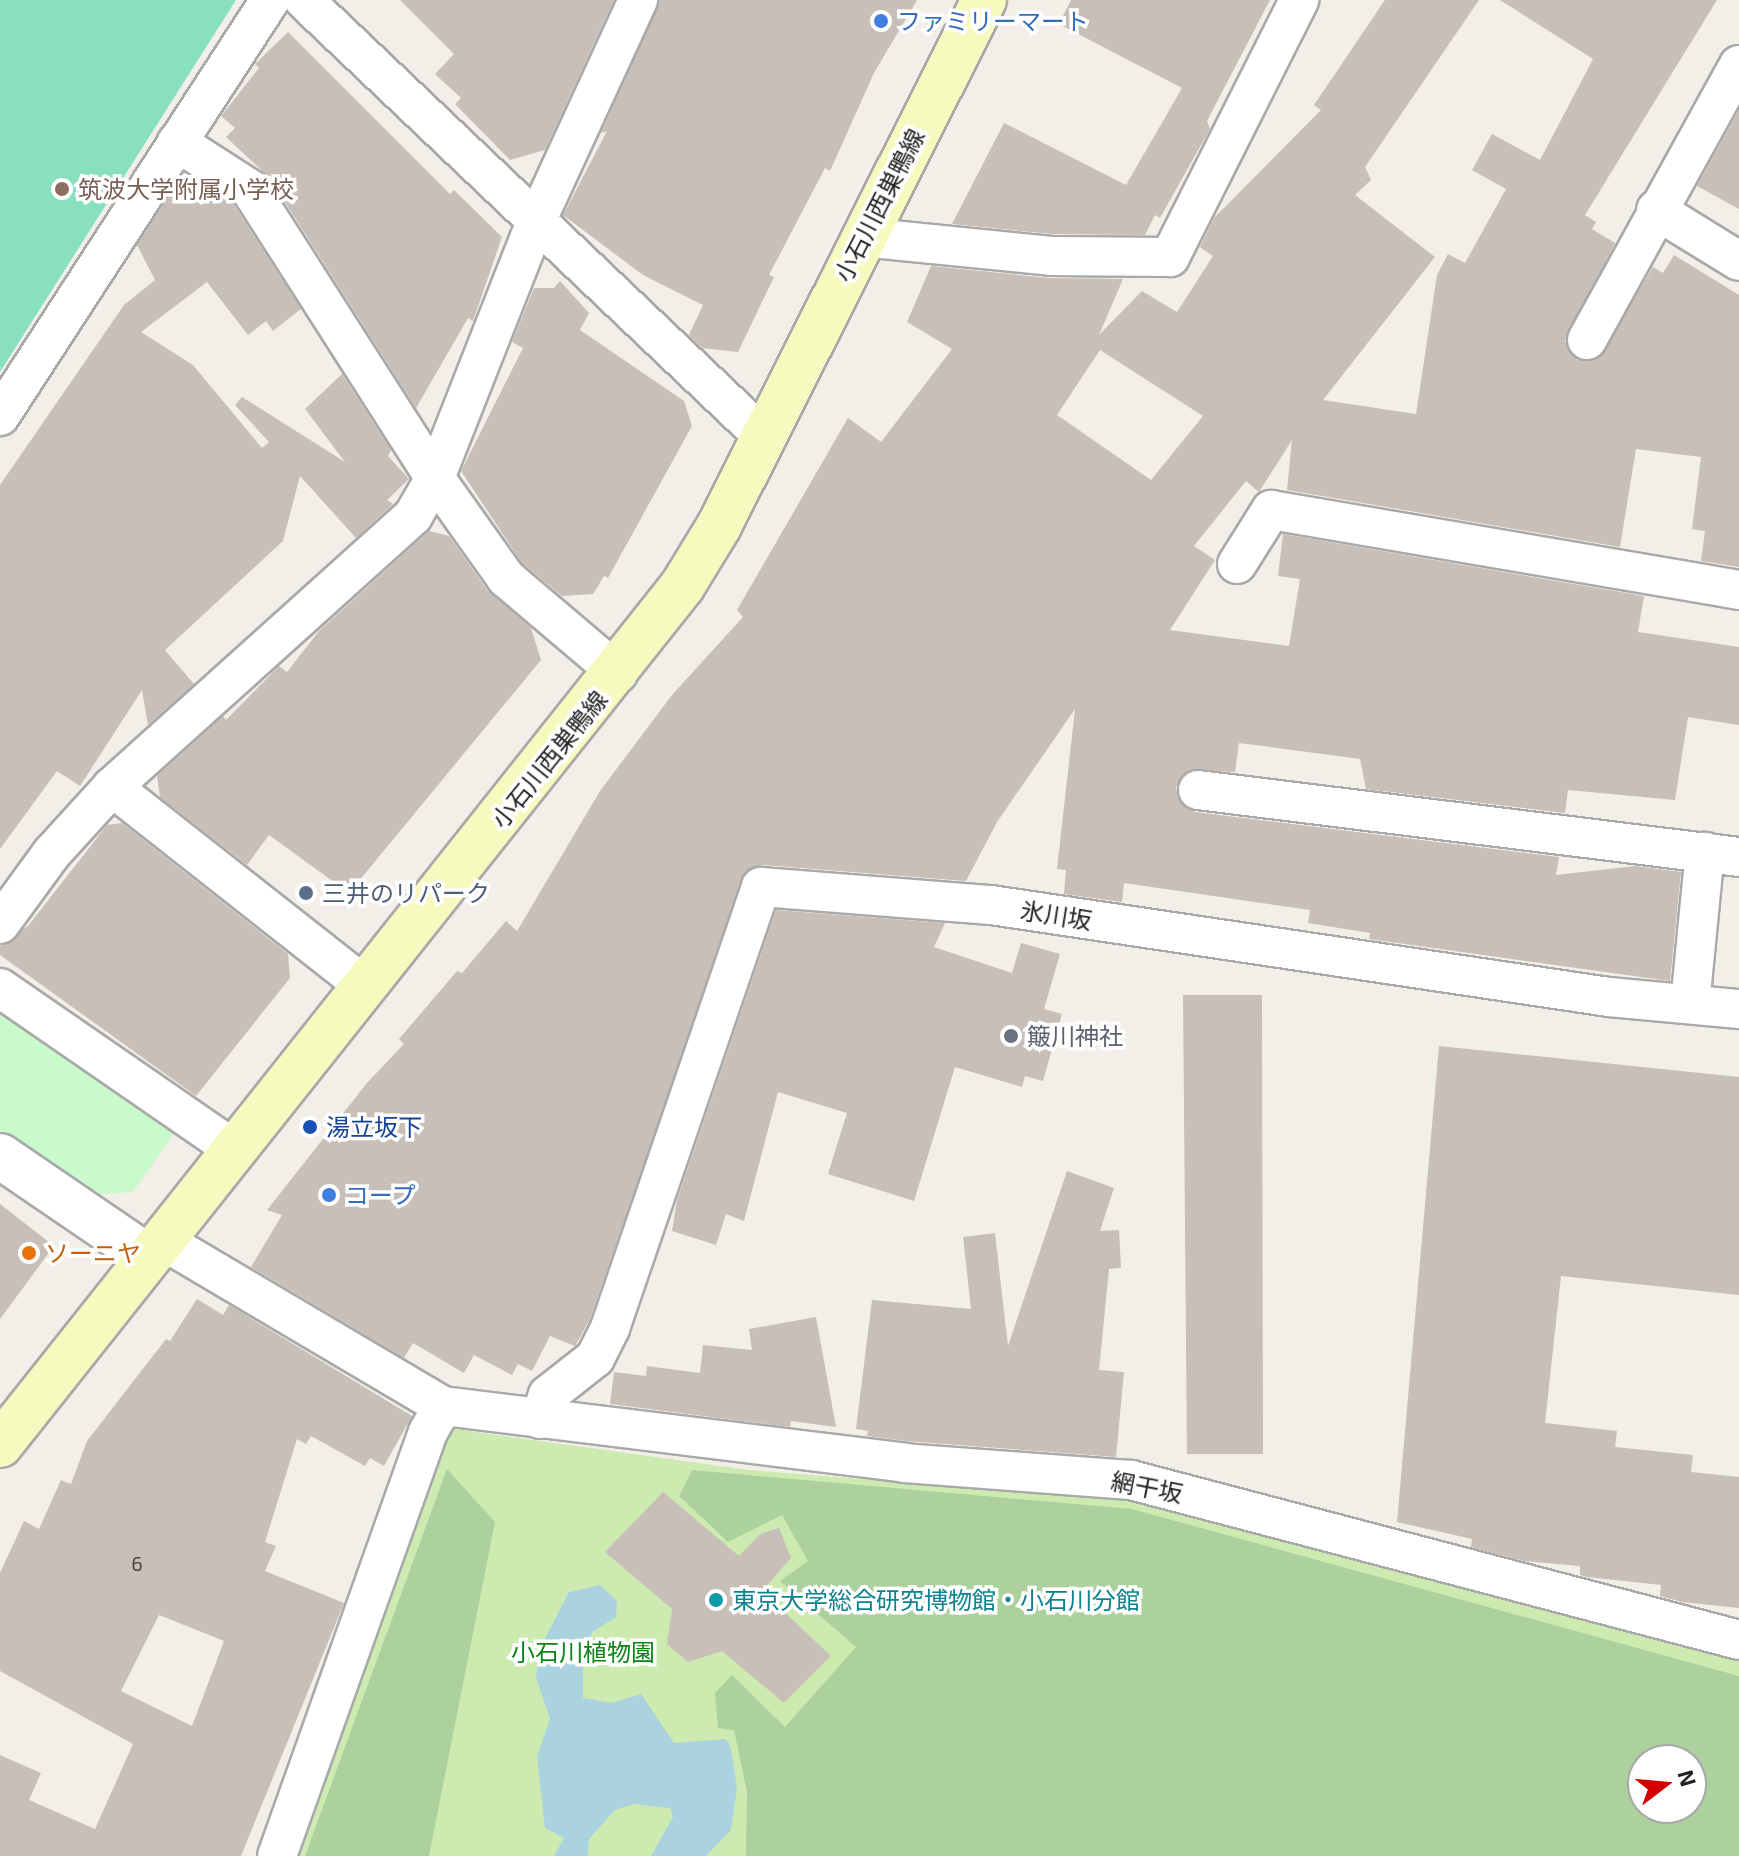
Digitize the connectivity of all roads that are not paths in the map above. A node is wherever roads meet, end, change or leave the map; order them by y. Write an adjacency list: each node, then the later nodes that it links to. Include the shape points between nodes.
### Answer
1 (270, 0): 7 (street)
2 (304, 0): 9 (street)
3 (638, 0): 9 (street)
4 (984, 0): 10 (main road, 小石川西巣鴨線)
5 (1299, 0): 10 (street, via 1170,257 1051,256)
6 (1739, 65): 8 (street)
7 (177, 142): 13 (street); 15 (street, via 250,189)
8 (1656, 210): 11 (street); 12 (street)
9 (535, 224): 14 (street); 15 (street)
10 (862, 237): 14 (main road, 小石川西巣鴨線)
11 (1739, 261)
12 (1587, 340)
13 (0, 416)
14 (763, 436): 18 (main road, 小石川西巣鴨線, via 719,526)
15 (435, 478): 18 (street, via 506,578); 19 (street, via 413,516)
16 (1237, 564): 17 (street, via 1271,510)
17 (1739, 590)
18 (618, 673): 23 (main road, 小石川西巣鴨線)
19 (112, 787): 22 (street, via 51,854); 23 (street)
20 (1198, 790): 21 (street)
21 (1722, 854): 25 (street)
22 (0, 924)
23 (366, 987): 27 (main road, 小石川西巣鴨線)
24 (0, 988): 27 (street)
25 (1690, 1004): 26 (street, 氷川坂); 31 (street, 氷川坂, via 991,905 761,887 610,1328 595,1358 548,1395)
26 (1739, 1009)
27 (235, 1150): 29 (main road, 小石川西巣鴨線)
28 (0, 1156): 29 (street)
29 (155, 1248): 30 (street); 32 (main road, 小石川西巣鴨線)
30 (443, 1406): 31 (street, 網干坂); 34 (street, via 428,1432)
31 (540, 1419): 33 (street, 網干坂, via 904,1463 1131,1480)
32 (0, 1445)
33 (1739, 1640)
34 (277, 1856)

